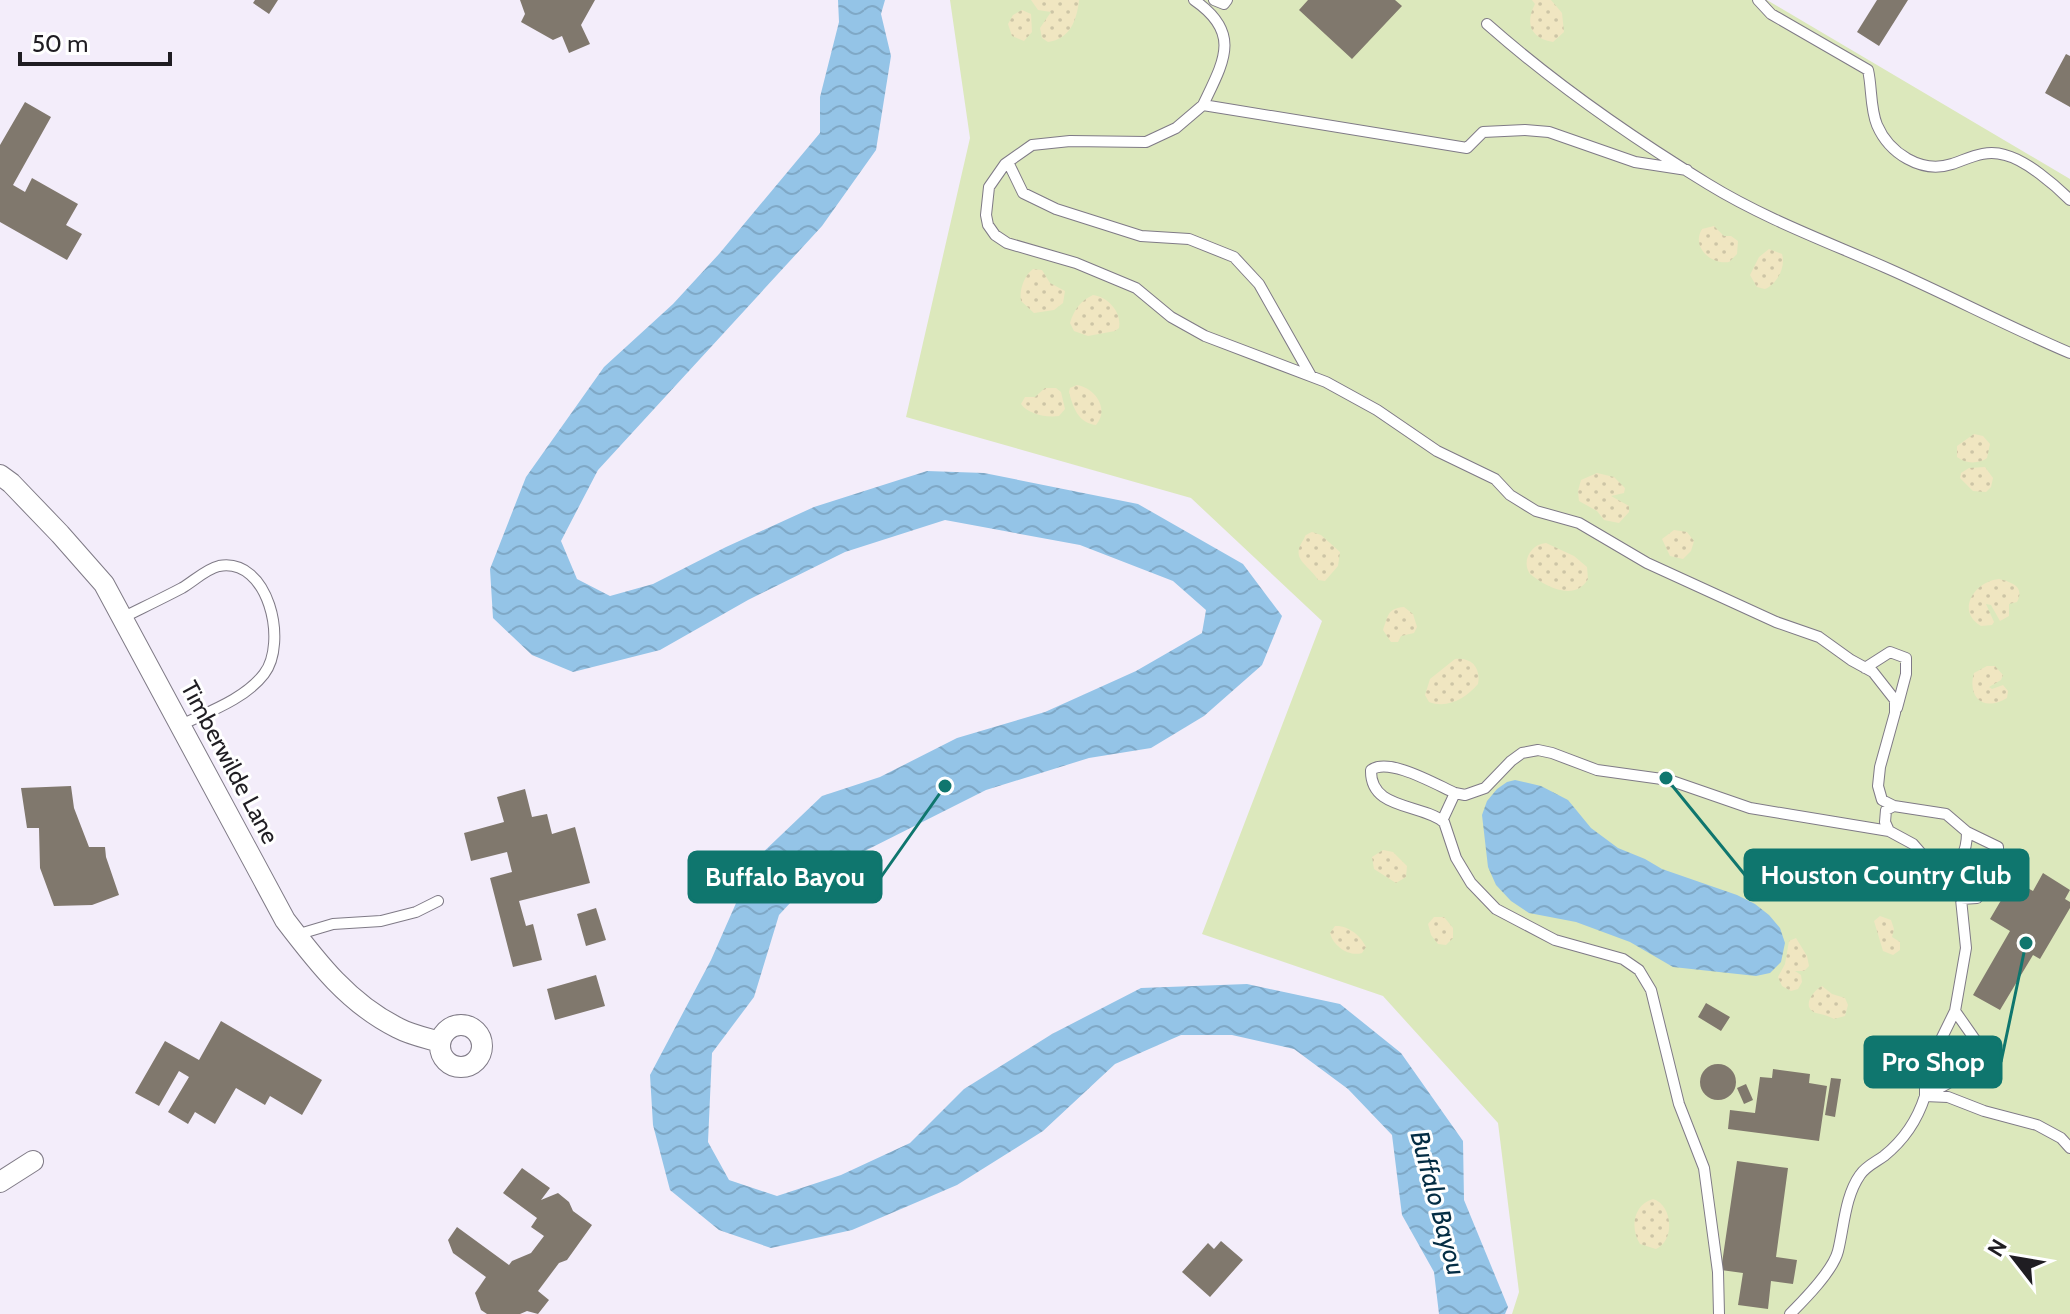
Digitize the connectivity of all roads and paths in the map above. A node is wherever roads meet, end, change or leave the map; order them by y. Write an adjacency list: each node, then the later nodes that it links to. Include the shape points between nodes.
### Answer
1 (1194, 0): 6 (lane, via 1217,19 1225,42 1224,58)
2 (1214, 0): 3 (lane)
3 (1227, 0)
4 (1758, 0): 9 (lane, via 1771,14 1868,70 1876,123 1887,141 1917,164 1949,165 1982,152 2006,155 2053,183)
5 (1487, 24): 8 (lane, via 1523,56)
6 (1203, 105): 7 (lane, via 1176,128 1146,142 1045,142); 8 (lane, via 1467,148 1483,132 1549,132 1635,162)
7 (1008, 162): 11 (lane, via 1023,193 1056,209 1141,236 1189,239 1234,257 1259,284); 11 (lane, via 989,187 986,215 995,235 1119,279 1190,329)
8 (1687, 170): 10 (lane, via 1763,214)
9 (2070, 200)
10 (2070, 353)
11 (1311, 376): 14 (lane, via 1495,479 1536,511 1579,523 1647,563 1776,622 1810,632)
12 (0, 475): 13 (street, Timberwilde Lane, via 104,584)
13 (122, 618): 16 (street, Timberwilde Lane); 16 (lane, via 218,566 238,569 261,584 274,628 264,674 236,697)
14 (1865, 668): 15 (lane, via 1895,700); 15 (lane, via 1890,652 1906,658)
15 (1895, 713): 18 (lane, via 1878,786 1882,800)
16 (181, 725): 25 (street, Timberwilde Lane)
17 (1455, 793): 19 (lane); 19 (lane, via 1391,765 1371,770 1374,789 1382,798); 20 (lane, via 1485,788 1522,753 1538,750 1597,770 1669,780 1750,808)
18 (1894, 806): 20 (lane, via 1886,810); 21 (lane, via 1946,814)
19 (1442, 821): 32 (lane, via 1471,883 1496,909 1555,940 1623,959 1639,970 1651,990 1679,1104 1704,1168)
20 (1889, 831): 22 (lane, via 1913,844)
21 (1967, 832): 22 (lane, via 1967,849 1958,866); 23 (lane, via 1998,847 1998,864 1977,898)
22 (1943, 877): 23 (lane)
23 (1961, 899): 26 (lane, via 1966,948)
24 (438, 901): 25 (lane, via 381,921 333,924)
25 (296, 935): 27 (street, Timberwilde Lane, via 353,999 399,1029)
26 (1955, 1011): 28 (lane, via 1925,1072); 28 (lane, via 1976,1041 1972,1063)
27 (440, 1042)
28 (1925, 1096): 29 (lane, via 1948,1097 2037,1125); 33 (lane, via 1901,1141 1857,1178 1838,1253)
29 (2070, 1148)
30 (33, 1161): 31 (street)
31 (0, 1182)
32 (1719, 1314)
33 (1790, 1314)

